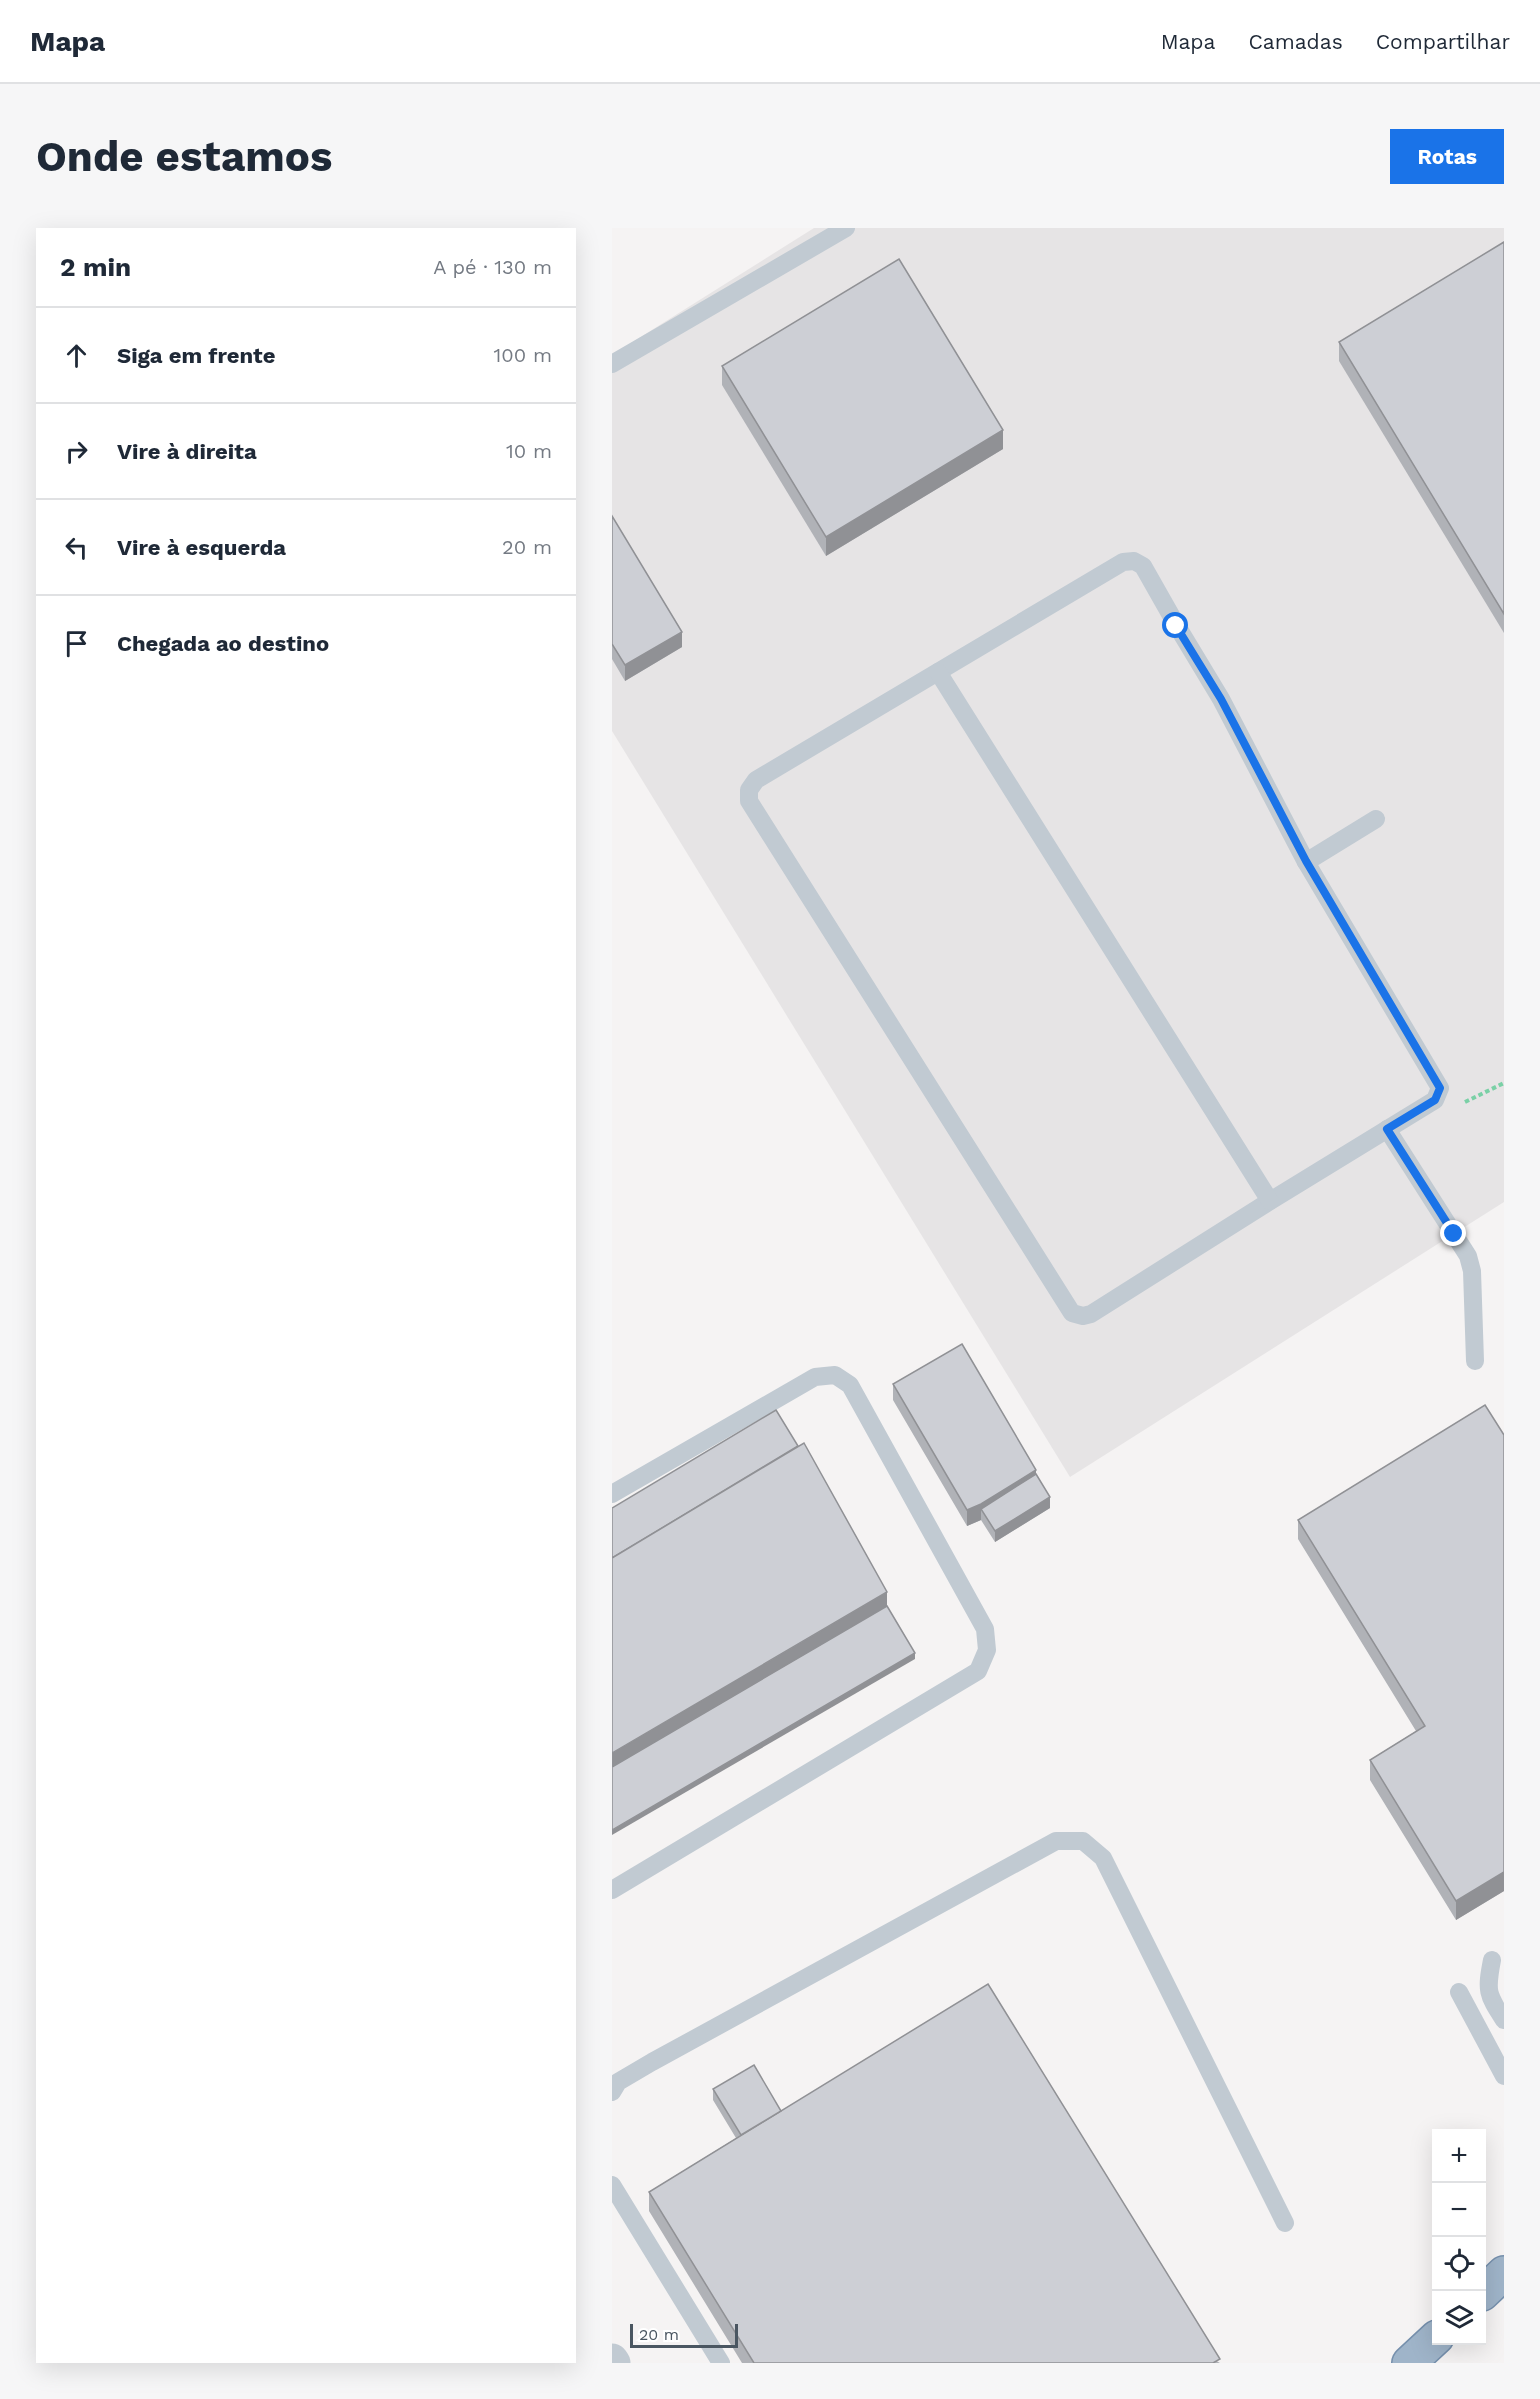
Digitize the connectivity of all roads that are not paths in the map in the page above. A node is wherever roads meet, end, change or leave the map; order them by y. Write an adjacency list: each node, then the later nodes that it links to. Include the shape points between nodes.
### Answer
1 (846, 228): 2 (lane)
2 (612, 364)
3 (938, 672): 5 (lane, via 1123,561 1134,561 1143,566 1221,699); 7 (lane); 7 (lane, via 756,780 749,790 749,801 910,1060 1072,1313 1091,1314)
4 (1376, 819): 5 (lane)
5 (1306, 861): 6 (lane, via 1440,1088 1435,1100)
6 (1387, 1129): 7 (lane); 8 (lane, via 1468,1257 1472,1271)
7 (1270, 1201)
8 (1475, 1361)
9 (612, 1494): 10 (lane, via 815,1377 835,1375 850,1384 985,1629 987,1650 978,1671)
10 (612, 1890)
11 (1492, 1960): 13 (lane, via 1490,2000)
12 (1459, 1992): 14 (lane)
13 (1503, 2017)
14 (1504, 2076)
15 (612, 2092): 17 (lane, via 618,2082 652,2062 1056,1841 1083,1841 1103,1858)
16 (612, 2185): 21 (lane)
17 (1286, 2223)
18 (1504, 2273): 19 (highway)
19 (1485, 2291)
20 (1432, 2342): 22 (highway)
21 (722, 2363)
22 (1409, 2363)

